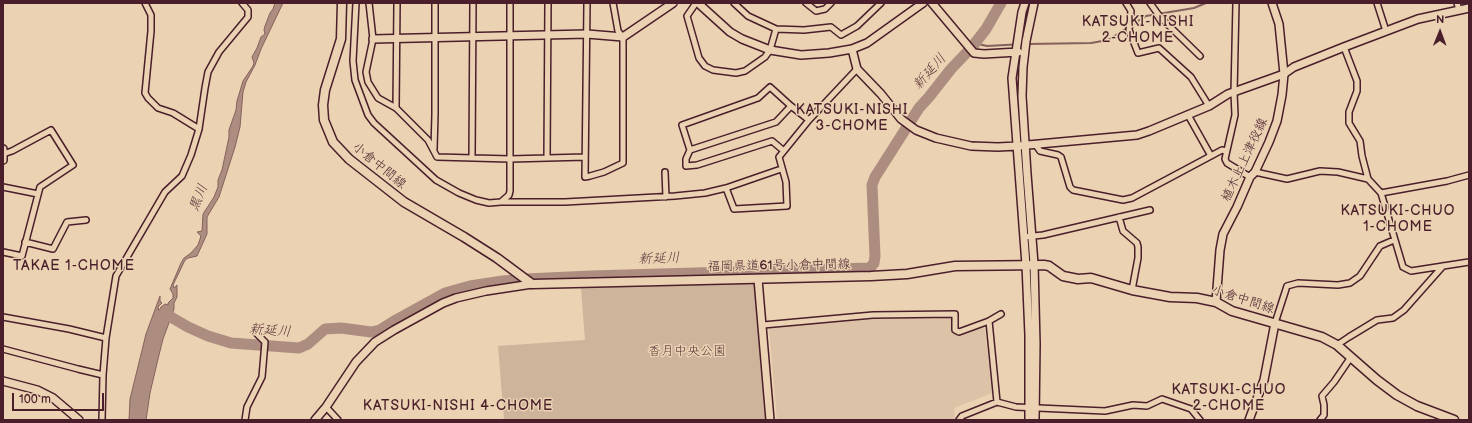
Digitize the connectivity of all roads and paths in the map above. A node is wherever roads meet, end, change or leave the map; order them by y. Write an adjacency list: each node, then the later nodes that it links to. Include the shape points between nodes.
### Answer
1 (145, 3): 54 (street, via 151,15 145,92 158,108 173,113)
2 (242, 3): 54 (street, via 248,10 248,17 219,52 208,72)
3 (342, 3): 93 (main road, 小倉中間線, via 341,39 325,90 323,105 324,120 333,142 349,159 404,202 497,258)
4 (356, 3): 80 (street, via 353,61 355,80 368,115 436,180 476,200)
5 (369, 3): 38 (street)
6 (397, 3): 39 (street)
7 (434, 3): 36 (street)
8 (473, 3): 34 (street)
9 (510, 3): 35 (street)
10 (548, 3): 33 (street)
11 (588, 3): 32 (street)
12 (613, 3): 37 (street, via 618,31)
13 (673, 3): 37 (street)
14 (697, 3): 42 (street, via 730,32); 42 (street, via 686,16 699,58 705,66 712,70 736,73 745,71 766,57)
15 (734, 3): 30 (street, via 748,16)
16 (806, 3): 17 (street, via 816,11 825,10)
17 (831, 3)
18 (881, 3): 30 (street, via 857,26 841,35 832,27)
19 (924, 3): 41 (street, via 867,43)
20 (932, 3): 43 (street, via 974,53)
21 (1025, 3): 43 (street)
22 (1034, 3): 44 (street)
23 (1126, 3): 50 (street, via 1131,11 1129,30 1138,53 1159,48 1191,77)
24 (1150, 3): 45 (street, via 1160,17)
25 (1236, 3): 48 (street)
26 (1272, 3): 47 (street, 植木上上津役線, via 1279,24)
27 (1377, 3): 31 (street)
28 (1458, 6): 29 (street); 31 (street)
29 (1469, 8)
30 (776, 29): 42 (street)
31 (1386, 32): 40 (street)
32 (587, 34): 33 (street); 37 (street); 65 (street)
33 (548, 35): 35 (street); 67 (street)
34 (473, 36): 35 (street); 36 (street); 66 (street)
35 (510, 36): 68 (street)
36 (434, 37): 39 (street); 59 (street)
37 (623, 37): 65 (street, via 622,163 604,172 585,177)
38 (373, 39): 39 (street); 51 (street, via 366,72 368,82 378,98)
39 (397, 39): 51 (street)
40 (1344, 47): 47 (street, via 1294,67); 74 (street, via 1357,81 1357,91 1349,112 1349,123 1360,141)
41 (852, 49): 42 (street, via 801,55); 46 (street)
42 (770, 50)
43 (1015, 52): 44 (street); 57 (street, via 1012,78)
44 (1024, 52): 56 (street, via 1022,96)
45 (1200, 56)
46 (857, 69): 53 (street); 57 (street, via 901,119 916,130 936,138 971,146)
47 (1284, 74): 48 (street); 72 (street, 植木上上津役線, via 1277,121)
48 (1234, 92): 50 (street); 62 (street, via 1235,115)
49 (791, 106): 53 (street); 60 (street, via 776,122); 60 (street, via 770,87 758,98 682,125)
50 (1209, 106): 52 (street)
51 (396, 108): 59 (street, via 428,140)
52 (1188, 115): 55 (street, via 1137,135); 64 (street)
53 (809, 120): 61 (street)
54 (199, 129): 102 (street, via 182,176 165,192 116,276)
55 (1034, 144): 56 (street); 64 (street, via 1040,151 1058,154 1061,157 1073,190 1123,200 1132,198)
56 (1025, 145): 57 (street); 84 (street)
57 (1017, 146): 85 (street)
58 (3, 149): 63 (street)
59 (434, 150): 66 (street, via 437,157)
60 (690, 150): 61 (street, via 686,166 772,142)
61 (784, 151): 70 (street, via 779,157)
62 (1226, 151): 64 (street, via 1222,150); 72 (street, via 1227,163)
63 (3, 154): 69 (street); 78 (street, via 12,152 51,130 72,165 40,186)
64 (1211, 156)
65 (585, 157): 67 (street)
66 (472, 158): 68 (street)
67 (547, 158): 68 (street)
68 (510, 159): 80 (street, via 510,191)
69 (3, 160)
70 (782, 169): 76 (street); 76 (street, via 786,182 787,206 734,209)
71 (665, 172): 79 (street)
72 (1252, 174): 74 (street, via 1287,179 1320,171); 95 (street, 植木上上津役線, via 1223,234)
73 (1469, 174): 77 (street, via 1447,181)
74 (1368, 179): 77 (street)
75 (3, 187): 78 (street)
76 (726, 188): 79 (street)
77 (1381, 192): 86 (street)
78 (38, 194): 87 (street)
79 (666, 197): 80 (street)
80 (502, 202)
81 (1150, 210): 82 (street)
82 (1118, 217): 84 (street); 94 (street, via 1123,231 1137,243 1138,247)
83 (86, 220): 87 (street, via 66,222 53,249)
84 (1032, 236): 85 (street); 90 (street)
85 (1024, 237): 90 (street)
86 (1394, 240): 91 (street, via 1403,267 1411,271); 99 (street, via 1380,246 1360,276 1350,283 1298,283 1287,286)
87 (25, 242): 88 (street, via 22,256)
88 (3, 252)
89 (1469, 262): 91 (street)
90 (1030, 265): 92 (main road, 福岡県道61号小倉中間線, via 956,266 893,275); 94 (main road, 小倉中間線, via 1049,266 1063,276 1091,278); 110 (street)
91 (1443, 266): 103 (street, via 1404,310 1393,318 1377,320)
92 (758, 278): 93 (main road, 福岡県道61号小倉中間線); 100 (street)
93 (532, 284): 109 (street, via 486,290 456,298 394,330 375,342 356,362)
94 (1132, 290): 95 (main road, 小倉中間線)
95 (1216, 302): 99 (main road, 小倉中間線, via 1232,311)
96 (1000, 314): 98 (street)
97 (3, 318): 102 (street)
98 (989, 321): 100 (street, via 959,332 955,330 955,314 873,315); 108 (street)
99 (1275, 323): 103 (main road, 小倉中間線, via 1322,337); 121 (street, via 1264,380)
100 (763, 325): 116 (street)
101 (255, 332): 113 (street, via 265,342 262,377 247,407)
102 (106, 338): 106 (street)
103 (1337, 345): 105 (main road, 小倉中間線)
104 (3, 349): 106 (street)
105 (1351, 356): 122 (street, via 1322,396 1324,415); 123 (main road, 小倉中間線, via 1397,395 1417,406)
106 (103, 375): 112 (street)
107 (3, 381): 111 (street, via 37,390 53,398)
108 (997, 402): 110 (street); 117 (street, via 962,416)
109 (326, 407): 114 (street); 115 (street)
110 (1032, 408): 118 (street); 119 (street); 120 (street, via 1106,411 1133,405 1147,406 1162,399 1191,409)
111 (79, 420)
112 (102, 420)
113 (246, 420)
114 (315, 420)
115 (338, 420)
116 (770, 420)
117 (959, 420)
118 (1029, 420)
119 (1035, 420)
120 (1200, 420)
121 (1249, 420)
122 (1320, 420)
123 (1454, 420)

